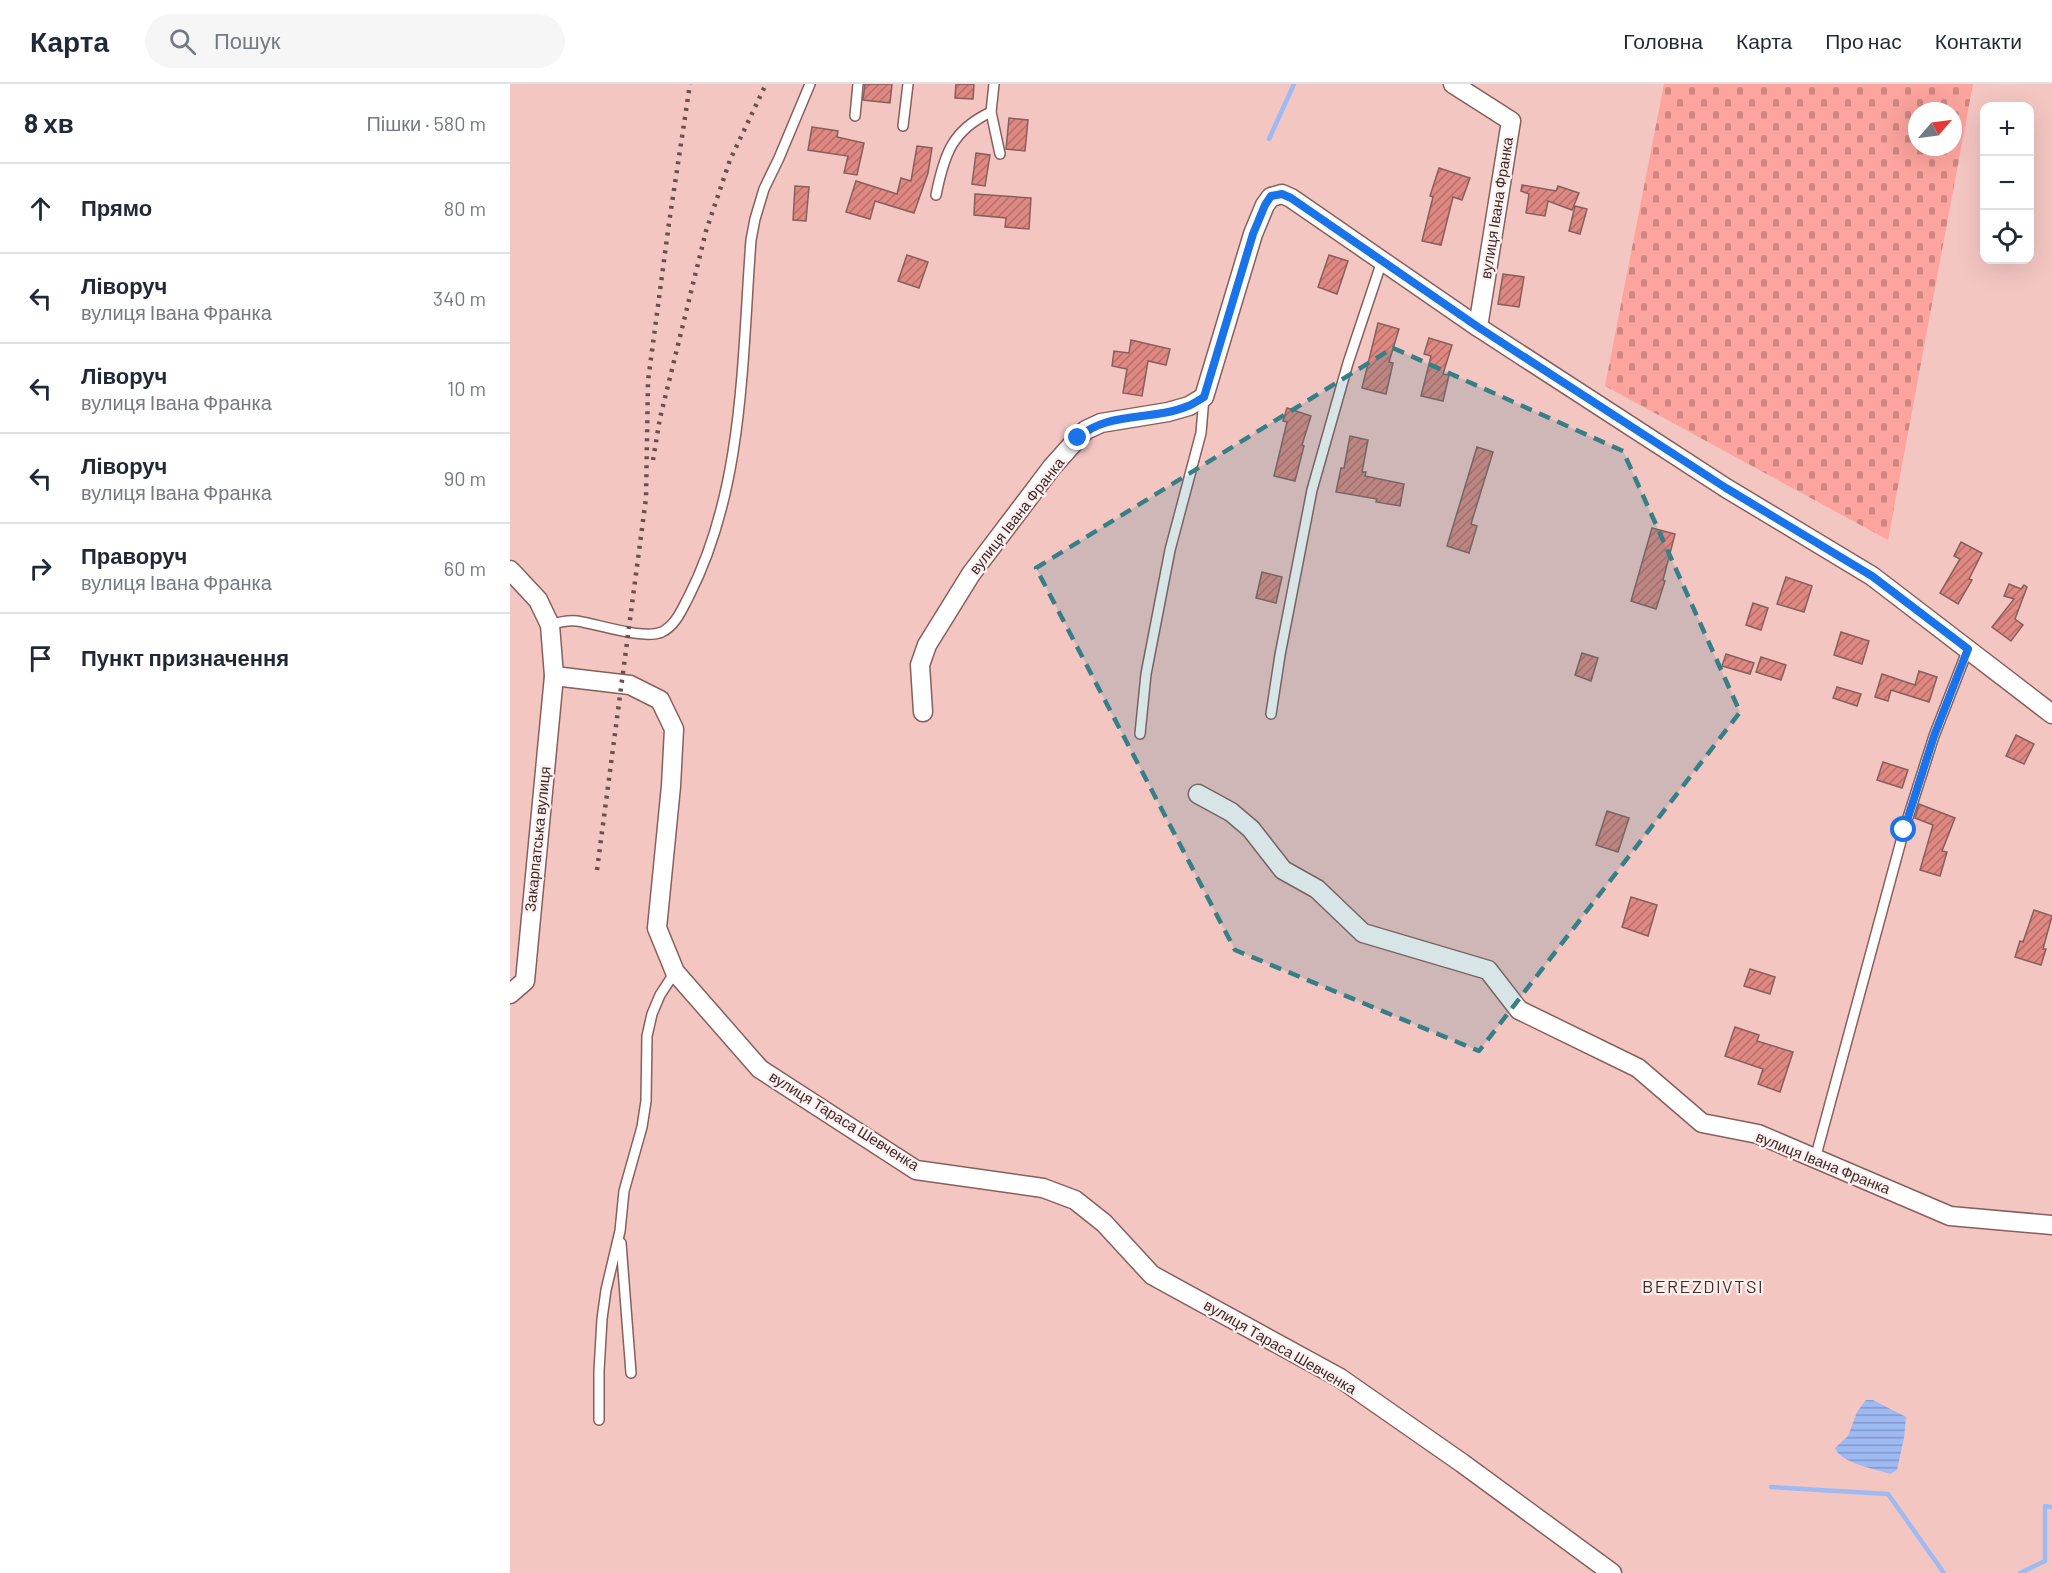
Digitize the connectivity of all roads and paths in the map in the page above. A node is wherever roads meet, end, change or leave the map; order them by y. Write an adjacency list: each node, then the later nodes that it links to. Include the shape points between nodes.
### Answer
1 (810, 84): 15 (lane, via 755,219 732,463 696,581 673,624 661,632 649,634 576,621)
2 (858, 84): 7 (lane)
3 (908, 84): 8 (lane)
4 (994, 84): 6 (lane)
5 (1454, 84): 12 (street, вулиця Івана Франка, via 1511,121)
6 (991, 112): 9 (lane); 10 (lane, via 963,129 952,143)
7 (855, 116)
8 (903, 126)
9 (1000, 154)
10 (936, 195)
11 (1382, 261): 12 (street); 13 (street, via 1291,198 1282,194 1271,196 1253,234); 19 (lane, via 1312,490)
12 (1478, 327): 16 (street, via 1726,488 1872,576)
13 (1204, 397): 18 (street, вулиця Івана Франка, via 1167,412 1101,423 1086,430 1052,467 971,574 927,645 920,665); 21 (lane, via 1201,433 1170,550 1146,675)
14 (510, 570): 15 (street, via 538,600)
15 (550, 625): 17 (street, Закарпатська вулиця)
16 (1968, 649): 20 (street); 25 (lane, via 1934,736 1904,830)
17 (554, 676): 23 (street, вулиця Тараса Шевченка, via 630,685 660,700 674,729 657,928); 24 (street, Закарпатська вулиця, via 525,981)
18 (923, 712)
19 (1271, 714)
20 (2052, 714)
21 (1140, 734)
22 (1198, 794): 25 (street, вулиця Івана Франка, via 1231,812 1251,829 1283,870 1317,889 1363,933 1488,970 1519,1010 1638,1068 1702,1123 1758,1134)
23 (675, 972): 27 (lane, via 660,995 647,1036 644,1109 624,1191); 30 (street, вулиця Тараса Шевченка, via 760,1070 916,1170 1043,1188 1075,1200 1104,1223 1152,1275 1340,1378)
24 (510, 994)
25 (1815, 1159): 26 (street, вулиця Івана Франка, via 1950,1216)
26 (2052, 1225)
27 (620, 1231): 28 (lane); 29 (lane, via 602,1318)
28 (631, 1374)
29 (599, 1420)
30 (1612, 1573)

